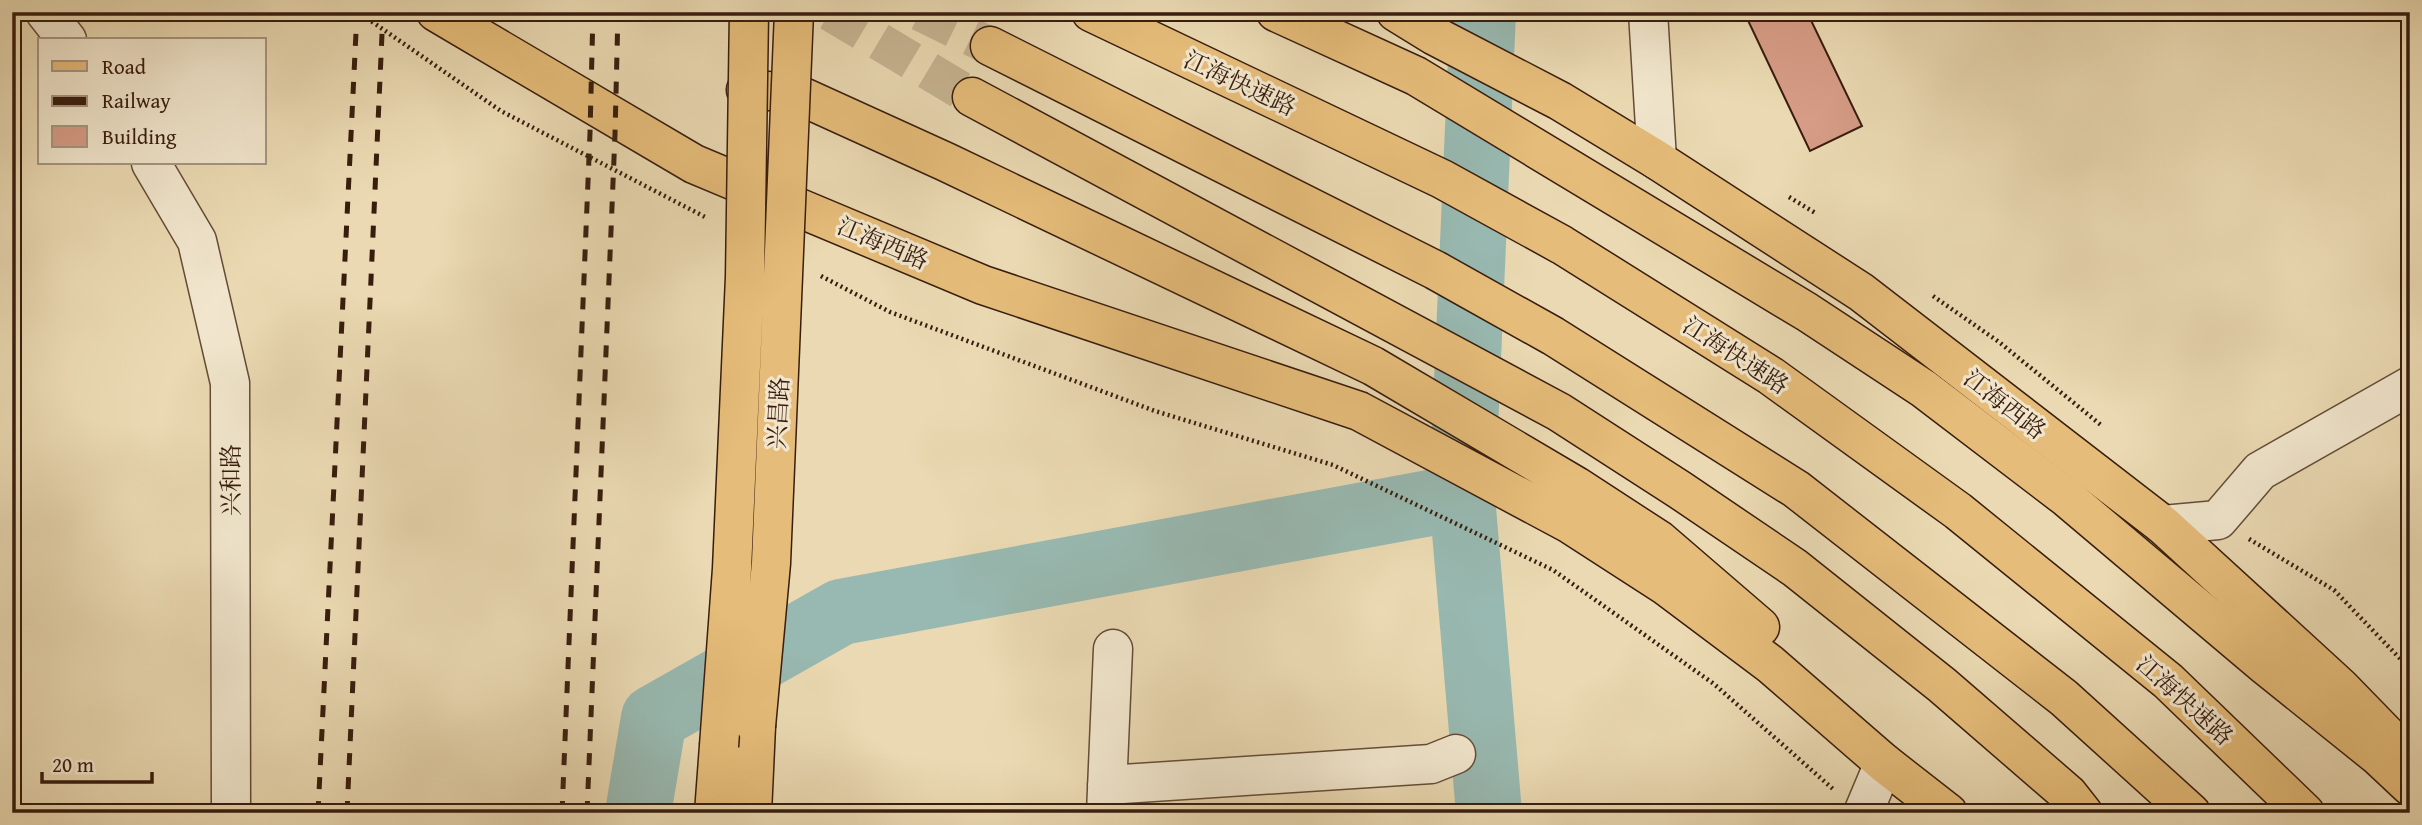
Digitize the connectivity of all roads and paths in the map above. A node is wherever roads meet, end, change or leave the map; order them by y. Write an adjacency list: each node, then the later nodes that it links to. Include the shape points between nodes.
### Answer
1 (45, 12): 9 (street)
2 (436, 12): 22 (main road, 江海西路, via 694,164 984,285 1359,411 1570,524 1665,586 1770,664)
3 (749, 12): 11 (main road, 兴昌路, bridge)
4 (794, 12): 12 (main road, 兴昌路, bridge)
5 (1091, 12): 33 (main road, 江海快速路, via 1442,178 1562,245 1771,376 1958,511 2168,681)
6 (1276, 12): 21 (main road, via 1416,76 1807,312 1924,388 2067,498 2266,666)
7 (1396, 12): 14 (main road, 江海西路)
8 (1648, 12): 14 (street)
9 (65, 38)
10 (990, 46): 32 (main road, via 1435,270 1553,336 1796,489 2064,698)
11 (746, 90): 12 (main road); 29 (main road, 兴昌路, bridge, via 745,277 732,569)
12 (792, 92): 27 (main road, via 1373,366 1576,486 1659,540 1793,656); 30 (main road, 兴昌路, bridge, via 771,563)
13 (972, 97): 31 (main road, via 1559,412 1680,490 1794,568 1942,685 2068,794)
14 (1657, 160): 18 (main road, 江海西路, via 1861,292)
15 (152, 164): 28 (street, 兴和路, via 197,241 230,383)
16 (2410, 386): 18 (street, via 2260,471 2218,520)
17 (1333, 465): 26 (path, via 1553,570 1714,684)
18 (2163, 525): 21 (main road, 江海西路, via 2340,687)
19 (1113, 649): 25 (street)
20 (1456, 754): 25 (street, via 1431,764)
21 (2394, 758): 23 (main road); 24 (main road)
22 (1884, 763): 26 (street); 27 (main road)
23 (2410, 776)
24 (2410, 786)
25 (1106, 799)
26 (1851, 804)
27 (1944, 810)
28 (230, 813)
29 (714, 813)
30 (752, 813)
31 (2082, 813)
32 (2191, 813)
33 (2305, 813)

